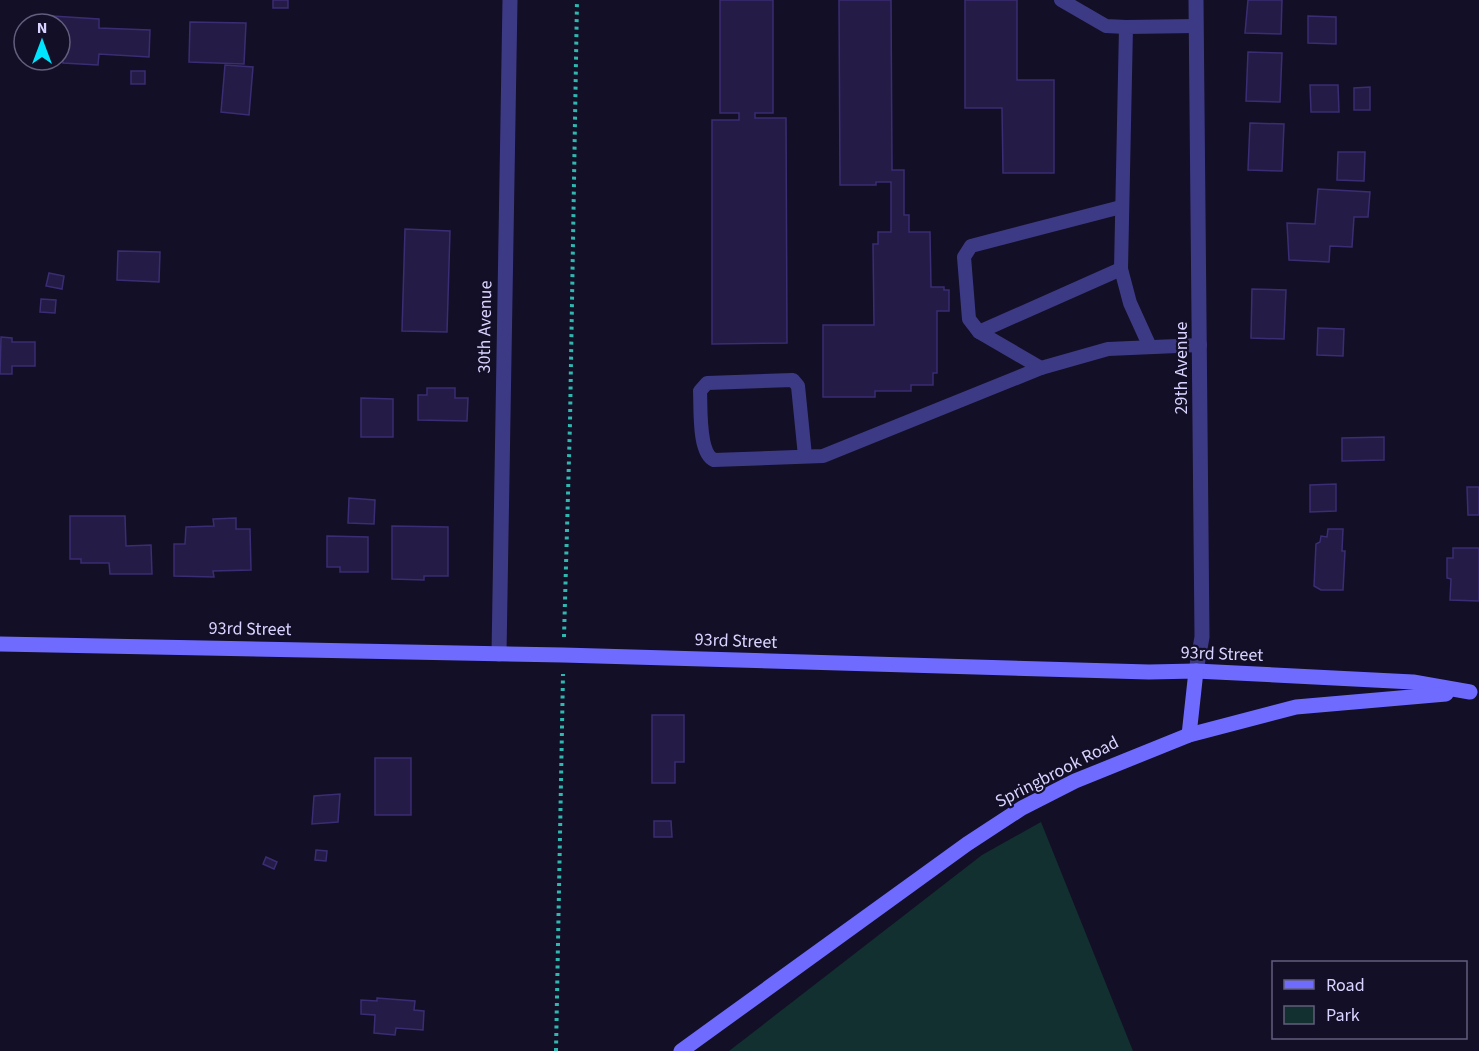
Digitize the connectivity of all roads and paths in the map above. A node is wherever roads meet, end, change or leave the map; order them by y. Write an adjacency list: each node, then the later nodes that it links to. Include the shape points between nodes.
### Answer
1 (510, 0): 16 (street, 30th Avenue)
2 (577, 0): 14 (path)
3 (1060, 0): 6 (lane, via 1106,26)
4 (1196, 0): 5 (street, 29th Avenue)
5 (1196, 26): 6 (lane); 10 (street, 29th Avenue)
6 (1126, 27): 7 (lane)
7 (1121, 207): 8 (lane); 9 (lane, via 971,246 964,257 969,319)
8 (1121, 269): 9 (lane); 11 (lane, via 1130,303)
9 (979, 332): 12 (lane)
10 (1200, 345): 11 (lane); 18 (street, 29th Avenue, via 1202,637)
11 (1150, 347): 12 (lane, via 1108,349)
12 (1041, 368): 13 (lane, via 823,456)
13 (805, 456): 13 (lane, via 710,458 704,450 700,391 707,383 793,380 798,386)
14 (564, 638)
15 (0, 644): 16 (street, 93rd Street)
16 (499, 654): 18 (street, 93rd Street)
17 (563, 667): 21 (path)
18 (1196, 671): 19 (street, 93rd Street, via 1413,682); 20 (street, 29th Avenue)
19 (1475, 692): 20 (street, Springbrook Road, via 1296,707)
20 (1189, 735): 22 (street, Springbrook Road, via 1130,757 1022,808 851,926)
21 (556, 1051)
22 (681, 1051)

